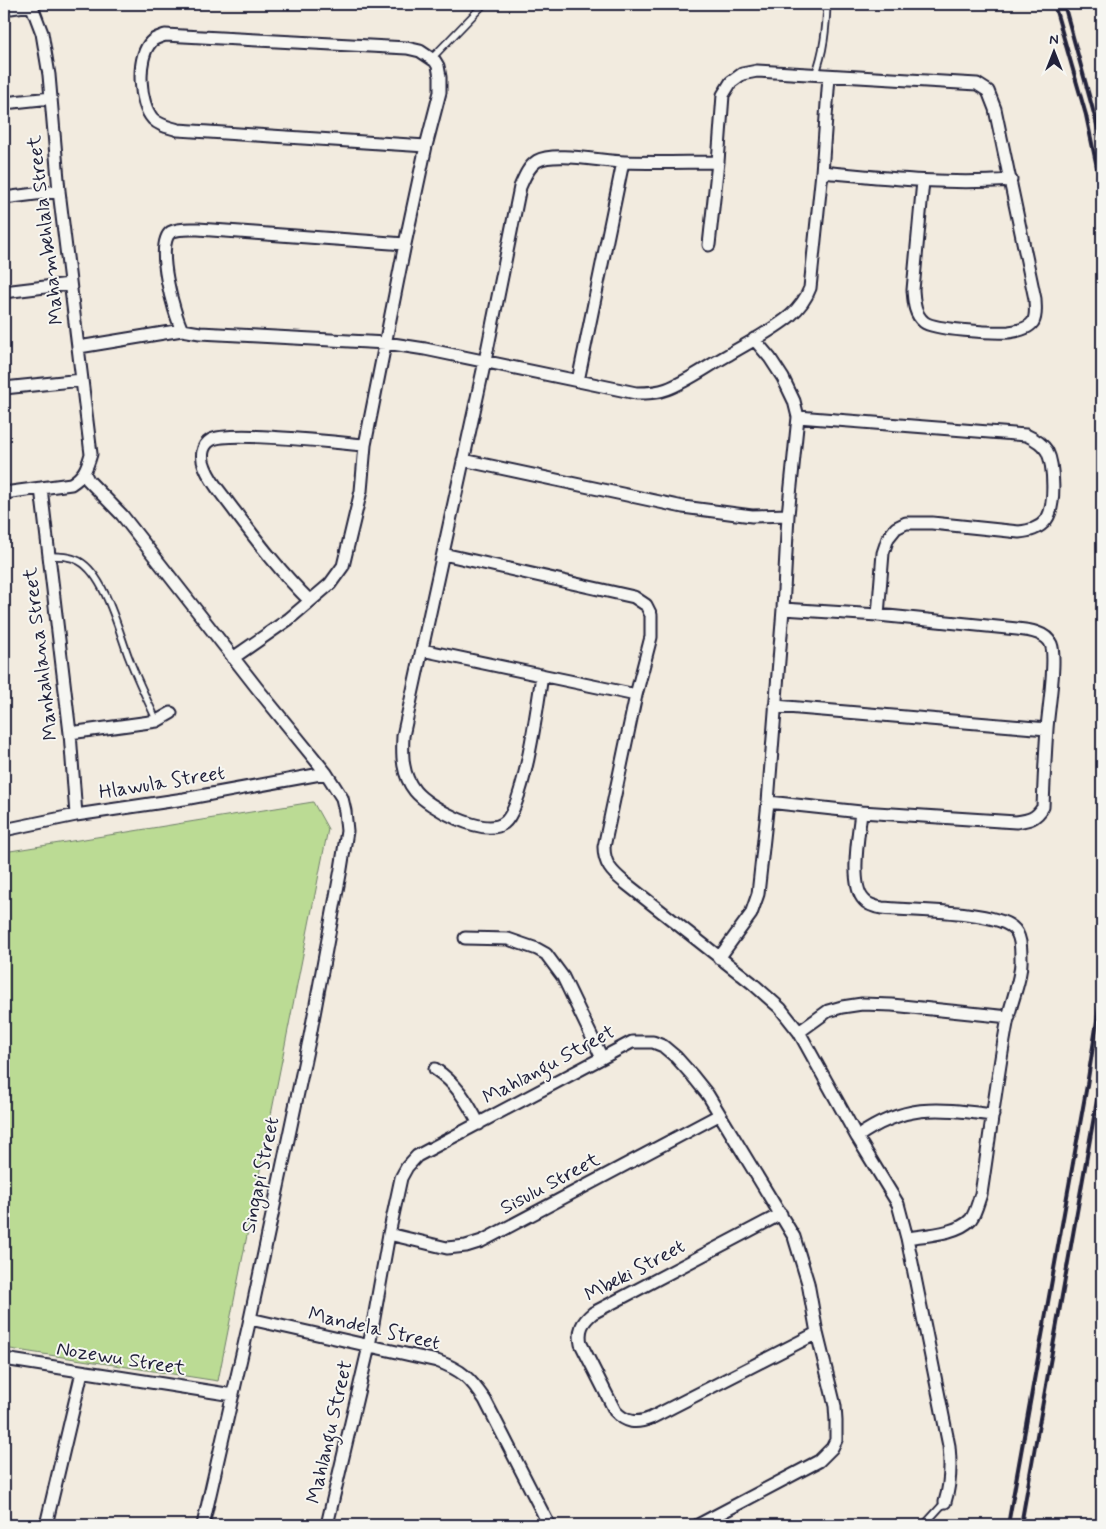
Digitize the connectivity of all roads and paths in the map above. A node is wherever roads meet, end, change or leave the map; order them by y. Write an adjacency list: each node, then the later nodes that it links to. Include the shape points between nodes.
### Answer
1 (31, 4): 4 (street); 8 (street, Mahambehlala Street, via 42,33)
2 (484, 4): 5 (lane)
3 (827, 4): 6 (lane, via 826,30)
4 (4, 9)
5 (432, 58): 10 (street, via 438,66 440,84); 10 (street, via 407,48 165,35 152,40 142,65 145,108 163,126 178,130)
6 (815, 75): 7 (street); 12 (street, via 757,71 742,74 731,82 723,95)
7 (828, 76): 13 (street); 14 (street, via 977,84 983,87 995,109)
8 (51, 98): 9 (street); 16 (street, Mahambehlala Street)
9 (4, 103)
10 (426, 146): 18 (street)
11 (623, 162): 12 (street); 26 (street, via 549,157 537,161 528,170 520,187); 28 (street)
12 (718, 162): 19 (street)
13 (822, 172): 15 (street); 23 (street, via 808,295 789,316)
14 (1011, 180): 15 (street); 15 (street, via 1036,316 1023,330 1008,332 940,328 924,322 914,308)
15 (923, 181)
16 (59, 191): 17 (street); 20 (street, Mahambehlala Street)
17 (4, 198)
18 (405, 244): 22 (street, via 176,230 166,238 164,262); 24 (street)
19 (709, 245)
20 (70, 284): 21 (street); 25 (street, Mahambehlala Street)
21 (4, 292)
22 (182, 330): 24 (street); 25 (street)
23 (754, 339): 28 (street, via 680,382 652,393 636,393); 30 (street, via 783,378)
24 (386, 343): 26 (street); 31 (street)
25 (79, 347): 27 (street, Mahambehlala Street)
26 (484, 360): 28 (street); 32 (street)
27 (82, 380): 29 (street); 33 (street, Mahambehlala Street, via 91,454)
28 (578, 381)
29 (4, 388)
30 (798, 417): 36 (street); 41 (street, via 1026,435 1037,440 1050,459 1053,476 1050,512 1039,527 1019,532 906,523 896,528 888,538 883,554)
31 (365, 445): 39 (street, via 361,491 343,566 330,584); 39 (street, via 227,437 212,439 202,452 204,466 212,480 252,535)
32 (462, 460): 36 (street, via 682,506 752,516); 37 (street)
33 (84, 472): 34 (street, via 71,484); 43 (street, Singapi Street, via 122,515)
34 (41, 488): 35 (street); 38 (street, Mankahlana Street)
35 (4, 493)
36 (788, 515): 40 (street)
37 (443, 554): 42 (street); 45 (street, via 634,597 646,605 652,625)
38 (49, 556): 48 (lane, via 81,561 99,584 113,610 128,656); 50 (street, Mankahlana Street)
39 (310, 601): 43 (street)
40 (783, 610): 41 (street); 46 (street)
41 (878, 615): 49 (street, via 1027,630 1046,637 1053,656)
42 (422, 650): 44 (street); 44 (street, via 403,736 406,775 415,791 430,805 476,825 497,826 512,813 521,788)
43 (233, 658): 51 (street, Singapi Street)
44 (542, 676): 45 (street)
45 (636, 695): 57 (street, via 604,847 606,863 624,882)
46 (775, 706): 49 (street); 52 (street)
47 (171, 713): 48 (street)
48 (157, 721): 50 (street)
49 (1047, 729): 53 (street, via 1043,806 1030,820 994,821)
50 (70, 734): 54 (street, Mankahlana Street)
51 (326, 772): 54 (street, Hlawula Street, via 184,800); 69 (street, Singapi Street, via 342,798 347,832 310,1036)
52 (768, 802): 53 (street); 57 (street, via 758,894 751,914)
53 (861, 812): 58 (street, via 856,874 858,890 864,900 882,908 979,915 999,920 1017,933 1022,961)
54 (76, 815): 55 (street, Hlawula Street)
55 (4, 830)
56 (465, 938): 60 (street, via 508,939 546,954 563,977)
57 (719, 958): 59 (street, via 775,1003)
58 (1009, 1017): 59 (street, via 862,1004 828,1011); 63 (street)
59 (799, 1032): 65 (street)
60 (602, 1058): 62 (street, Mahlangu Street, via 632,1042 653,1042 663,1046 703,1088); 64 (street, Mahlangu Street)
61 (435, 1069): 64 (street, via 460,1092)
62 (720, 1115): 66 (street, Mahlangu Street); 67 (street, Sisulu Street, via 482,1241 447,1248)
63 (993, 1115): 65 (street, via 918,1110 896,1115); 68 (street, via 981,1194 970,1219 963,1226 951,1230)
64 (479, 1124): 67 (street, Mahlangu Street, via 417,1156 407,1167 401,1178)
65 (857, 1137): 68 (street, via 898,1204)
66 (781, 1214): 70 (street, Mahlangu Street, via 794,1237 804,1266); 70 (street, Mbeki Street, via 593,1313 584,1320 581,1344 621,1418 636,1422 651,1418)
67 (389, 1234): 71 (street, Mahlangu Street)
68 (907, 1238): 75 (street, via 949,1446 951,1469)
69 (250, 1319): 71 (street, Mandela Street); 74 (street, Singapi Street)
70 (817, 1332): 80 (street, Mahlangu Street, via 835,1406 837,1429 832,1448 818,1461)
71 (369, 1346): 78 (street, Mahlangu Street); 79 (street, Mandela Street, via 437,1361 466,1375 485,1400)
72 (4, 1359): 73 (street, Nozewu Street)
73 (82, 1372): 74 (street, Nozewu Street); 76 (street)
74 (233, 1395): 77 (street, Singapi Street)
75 (945, 1502): 81 (lane)
76 (46, 1525)
77 (203, 1525)
78 (327, 1525)
79 (549, 1525)
80 (698, 1525)
81 (924, 1525)

